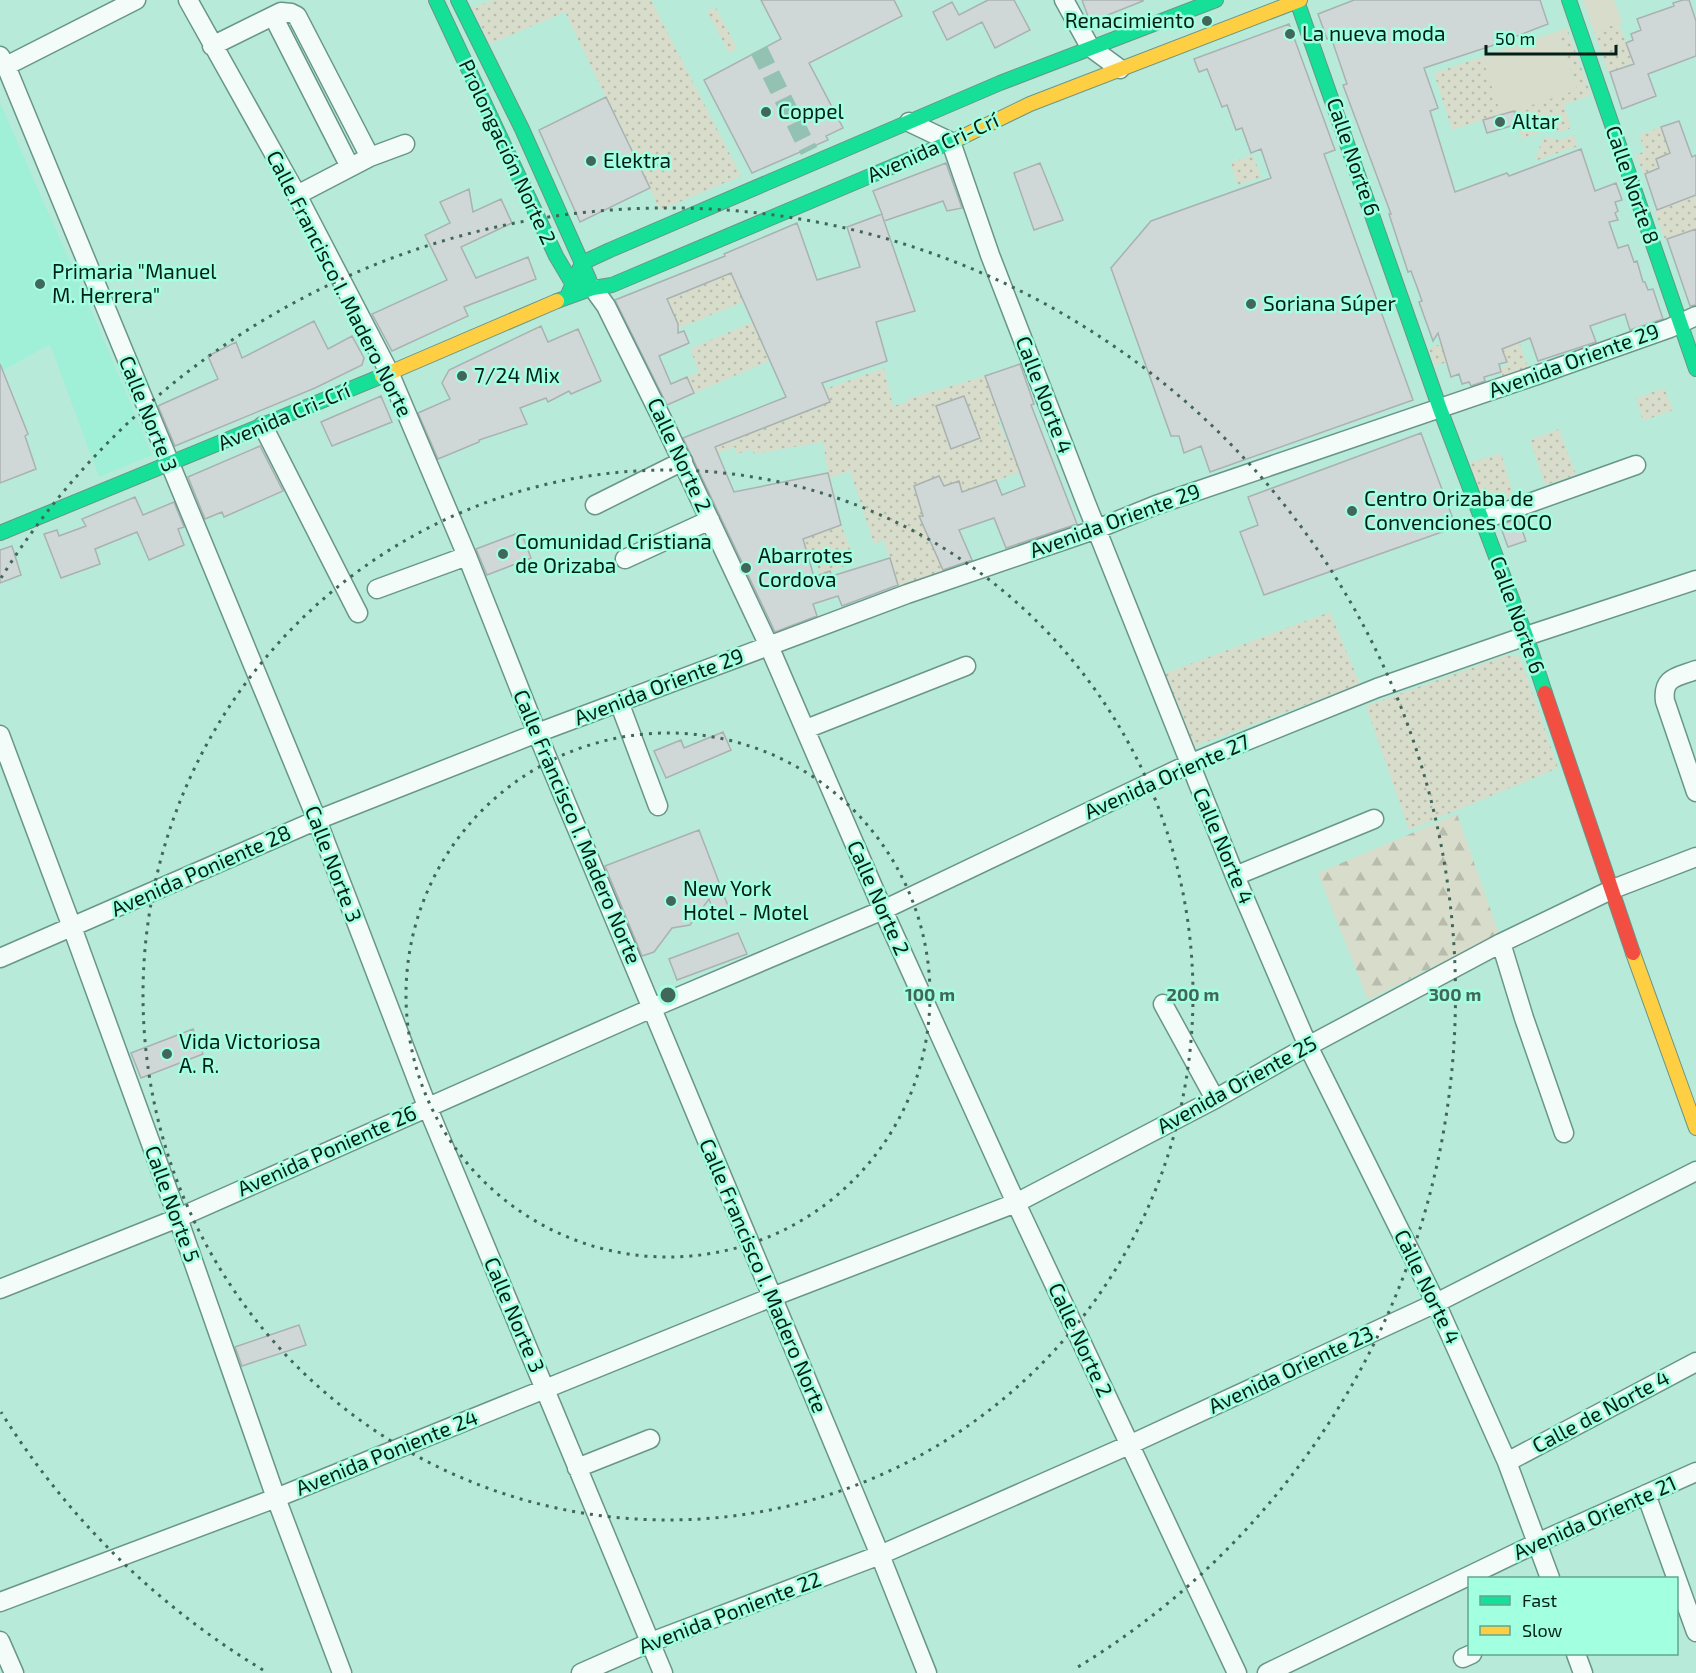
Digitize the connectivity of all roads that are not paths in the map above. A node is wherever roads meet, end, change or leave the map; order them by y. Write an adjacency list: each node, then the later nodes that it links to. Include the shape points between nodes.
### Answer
1 (136, 0): 12 (street)
2 (188, 0): 10 (street, Calle Francisco I. Madero Norte)
3 (436, 0): 21 (main road, Prolongación Norte 2)
4 (458, 0): 20 (main road, Prolongación Norte 2)
5 (1064, 0): 11 (street)
6 (1216, 0): 11 (main road, Avenida Cri-Crí)
7 (1569, 0): 24 (main road, Calle Norte 8)
8 (1298, 1): 13 (main road, Avenida Cri-Crí); 27 (main road, Calle Norte 6)
9 (273, 16): 10 (street); 17 (street, via 287,12 297,16); 18 (street)
10 (212, 46): 19 (street, Calle Francisco I. Madero Norte)
11 (1090, 47): 13 (street); 14 (main road, Avenida Cri-Crí)
12 (3, 61): 30 (street, Calle Norte 3)
13 (1120, 69): 15 (main road, Avenida Cri-Crí, via 1030,104)
14 (909, 122): 15 (street); 20 (main road, Avenida Cri-Crí, via 813,157)
15 (951, 142): 22 (main road, Avenida Cri-Crí, via 612,285); 35 (street, Calle Norte 4, via 990,255)
16 (405, 144): 17 (street)
17 (370, 157): 18 (street)
18 (350, 167): 19 (street)
19 (297, 195): 26 (street, Calle Francisco I. Madero Norte)
20 (582, 263): 21 (main road); 22 (main road, Prolongación Norte 2)
21 (572, 283): 22 (main road); 23 (main road)
22 (593, 288): 23 (main road, Avenida Cri-Crí); 29 (street, Calle Norte 2, via 606,306)
23 (567, 297): 26 (main road, Avenida Cri-Crí)
24 (1688, 319): 25 (main road, Calle Norte 8); 27 (street, Avenida Oriente 29)
25 (1696, 369)
26 (388, 372): 28 (main road, Avenida Cri-Crí); 37 (street, Calle Francisco I. Madero Norte)
27 (1440, 409): 34 (main road, Calle Norte 6); 35 (street, Avenida Oriente 29)
28 (263, 426): 30 (main road, Avenida Cri-Crí); 41 (street)
29 (682, 461): 32 (street); 33 (street, Calle Norte 2)
30 (169, 465): 36 (main road, Avenida Cri-Crí); 53 (street, Calle Norte 3)
31 (1636, 465): 34 (street)
32 (595, 505)
33 (710, 520): 38 (street); 43 (street, Calle Norte 2)
34 (1482, 520): 42 (main road, Calle Norte 6)
35 (1096, 529): 43 (street, Avenida Oriente 29); 50 (street, Calle Norte 4)
36 (0, 533)
37 (467, 556): 40 (street); 48 (street, Calle Francisco I. Madero Norte)
38 (625, 559)
39 (1696, 580): 42 (street, Avenida Oriente 27)
40 (377, 589)
41 (358, 613)
42 (1526, 636): 50 (street, Avenida Oriente 27, via 1377,688); 57 (main road, Calle Norte 6)
43 (769, 646): 46 (street, Avenida Oriente 29); 47 (street, Calle Norte 2)
44 (966, 666): 47 (street)
45 (1696, 670): 51 (street, via 1672,679 1664,691)
46 (619, 702): 48 (street, Avenida Oriente 29); 52 (street)
47 (806, 729): 58 (street, Calle Norte 2)
48 (537, 733): 53 (street, Avenida Poniente 28); 63 (street, Calle Francisco I. Madero Norte)
49 (0, 735): 59 (street, Calle Norte 5)
50 (1189, 764): 56 (street, Calle Norte 4); 58 (street, Avenida Oriente 27)
51 (1696, 792)
52 (658, 806)
53 (317, 819): 59 (street, Avenida Poniente 28); 66 (street, Calle Norte 3)
54 (1374, 819): 56 (street)
55 (1696, 857): 57 (street, Avenida Oriente 25)
56 (1235, 876): 64 (street, Calle Norte 4)
57 (1613, 889): 60 (street, Avenida Oriente 25); 67 (main road, Calle Norte 6)
58 (883, 910): 63 (street, Avenida Oriente 27); 70 (street, Calle Norte 2)
59 (72, 927): 61 (street, Avenida Poniente 28); 71 (street, Calle Norte 5)
60 (1501, 943): 64 (street, Avenida Oriente 25); 68 (street)
61 (0, 958)
62 (1163, 1004): 65 (street)
63 (652, 1008): 66 (street, Avenida Poniente 26); 73 (street, Calle Francisco I. Madero Norte)
64 (1308, 1046): 65 (street, Avenida Oriente 25); 74 (street, Calle Norte 4)
65 (1215, 1099): 70 (street, Avenida Oriente 25)
66 (427, 1106): 71 (street, Avenida Poniente 26); 76 (street, Calle Norte 3)
67 (1696, 1128)
68 (1564, 1133)
69 (1696, 1171): 74 (street, Avenida Oriente 23)
70 (1016, 1203): 73 (street, Avenida Oriente 25); 78 (street, Calle Norte 2)
71 (178, 1218): 72 (street, Avenida Poniente 26); 83 (street, Calle Norte 5)
72 (0, 1289)
73 (772, 1297): 76 (street, Avenida Poniente 24); 85 (street, Calle Francisco I. Madero Norte)
74 (1436, 1303): 78 (street, Avenida Oriente 23); 79 (street, Calle Norte 4)
75 (1696, 1362): 79 (street, Calle de Norte 4)
76 (545, 1389): 80 (street, Calle Norte 3); 83 (street, Avenida Poniente 24)
77 (650, 1439): 80 (street)
78 (1129, 1445): 85 (street, Avenida Oriente 23); 99 (street, Calle Norte 2)
79 (1507, 1462): 84 (street, Calle Norte 4)
80 (577, 1468): 92 (street, Calle Norte 3)
81 (1696, 1472): 82 (street, Avenida Oriente 21)
82 (1646, 1494): 84 (street, Avenida Oriente 21); 87 (street)
83 (276, 1498): 89 (street, Avenida Poniente 24); 95 (street, Calle Norte 5)
84 (1537, 1544): 86 (street, Calle Norte 4); 100 (street, Avenida Oriente 21)
85 (880, 1555): 92 (street, Avenida Poniente 22); 98 (street, Calle Francisco I. Madero Norte)
86 (1550, 1577)
87 (1676, 1577)
88 (1678, 1582): 90 (street)
89 (0, 1602)
90 (1696, 1632)
91 (0, 1641): 94 (street)
92 (651, 1642): 96 (street, Avenida Poniente 22); 97 (street, Calle Norte 3)
93 (1577, 1655): 101 (street)
94 (14, 1673)
95 (342, 1673)
96 (581, 1673)
97 (663, 1673)
98 (927, 1673)
99 (1237, 1673)
100 (1267, 1673)
101 (1583, 1673)

